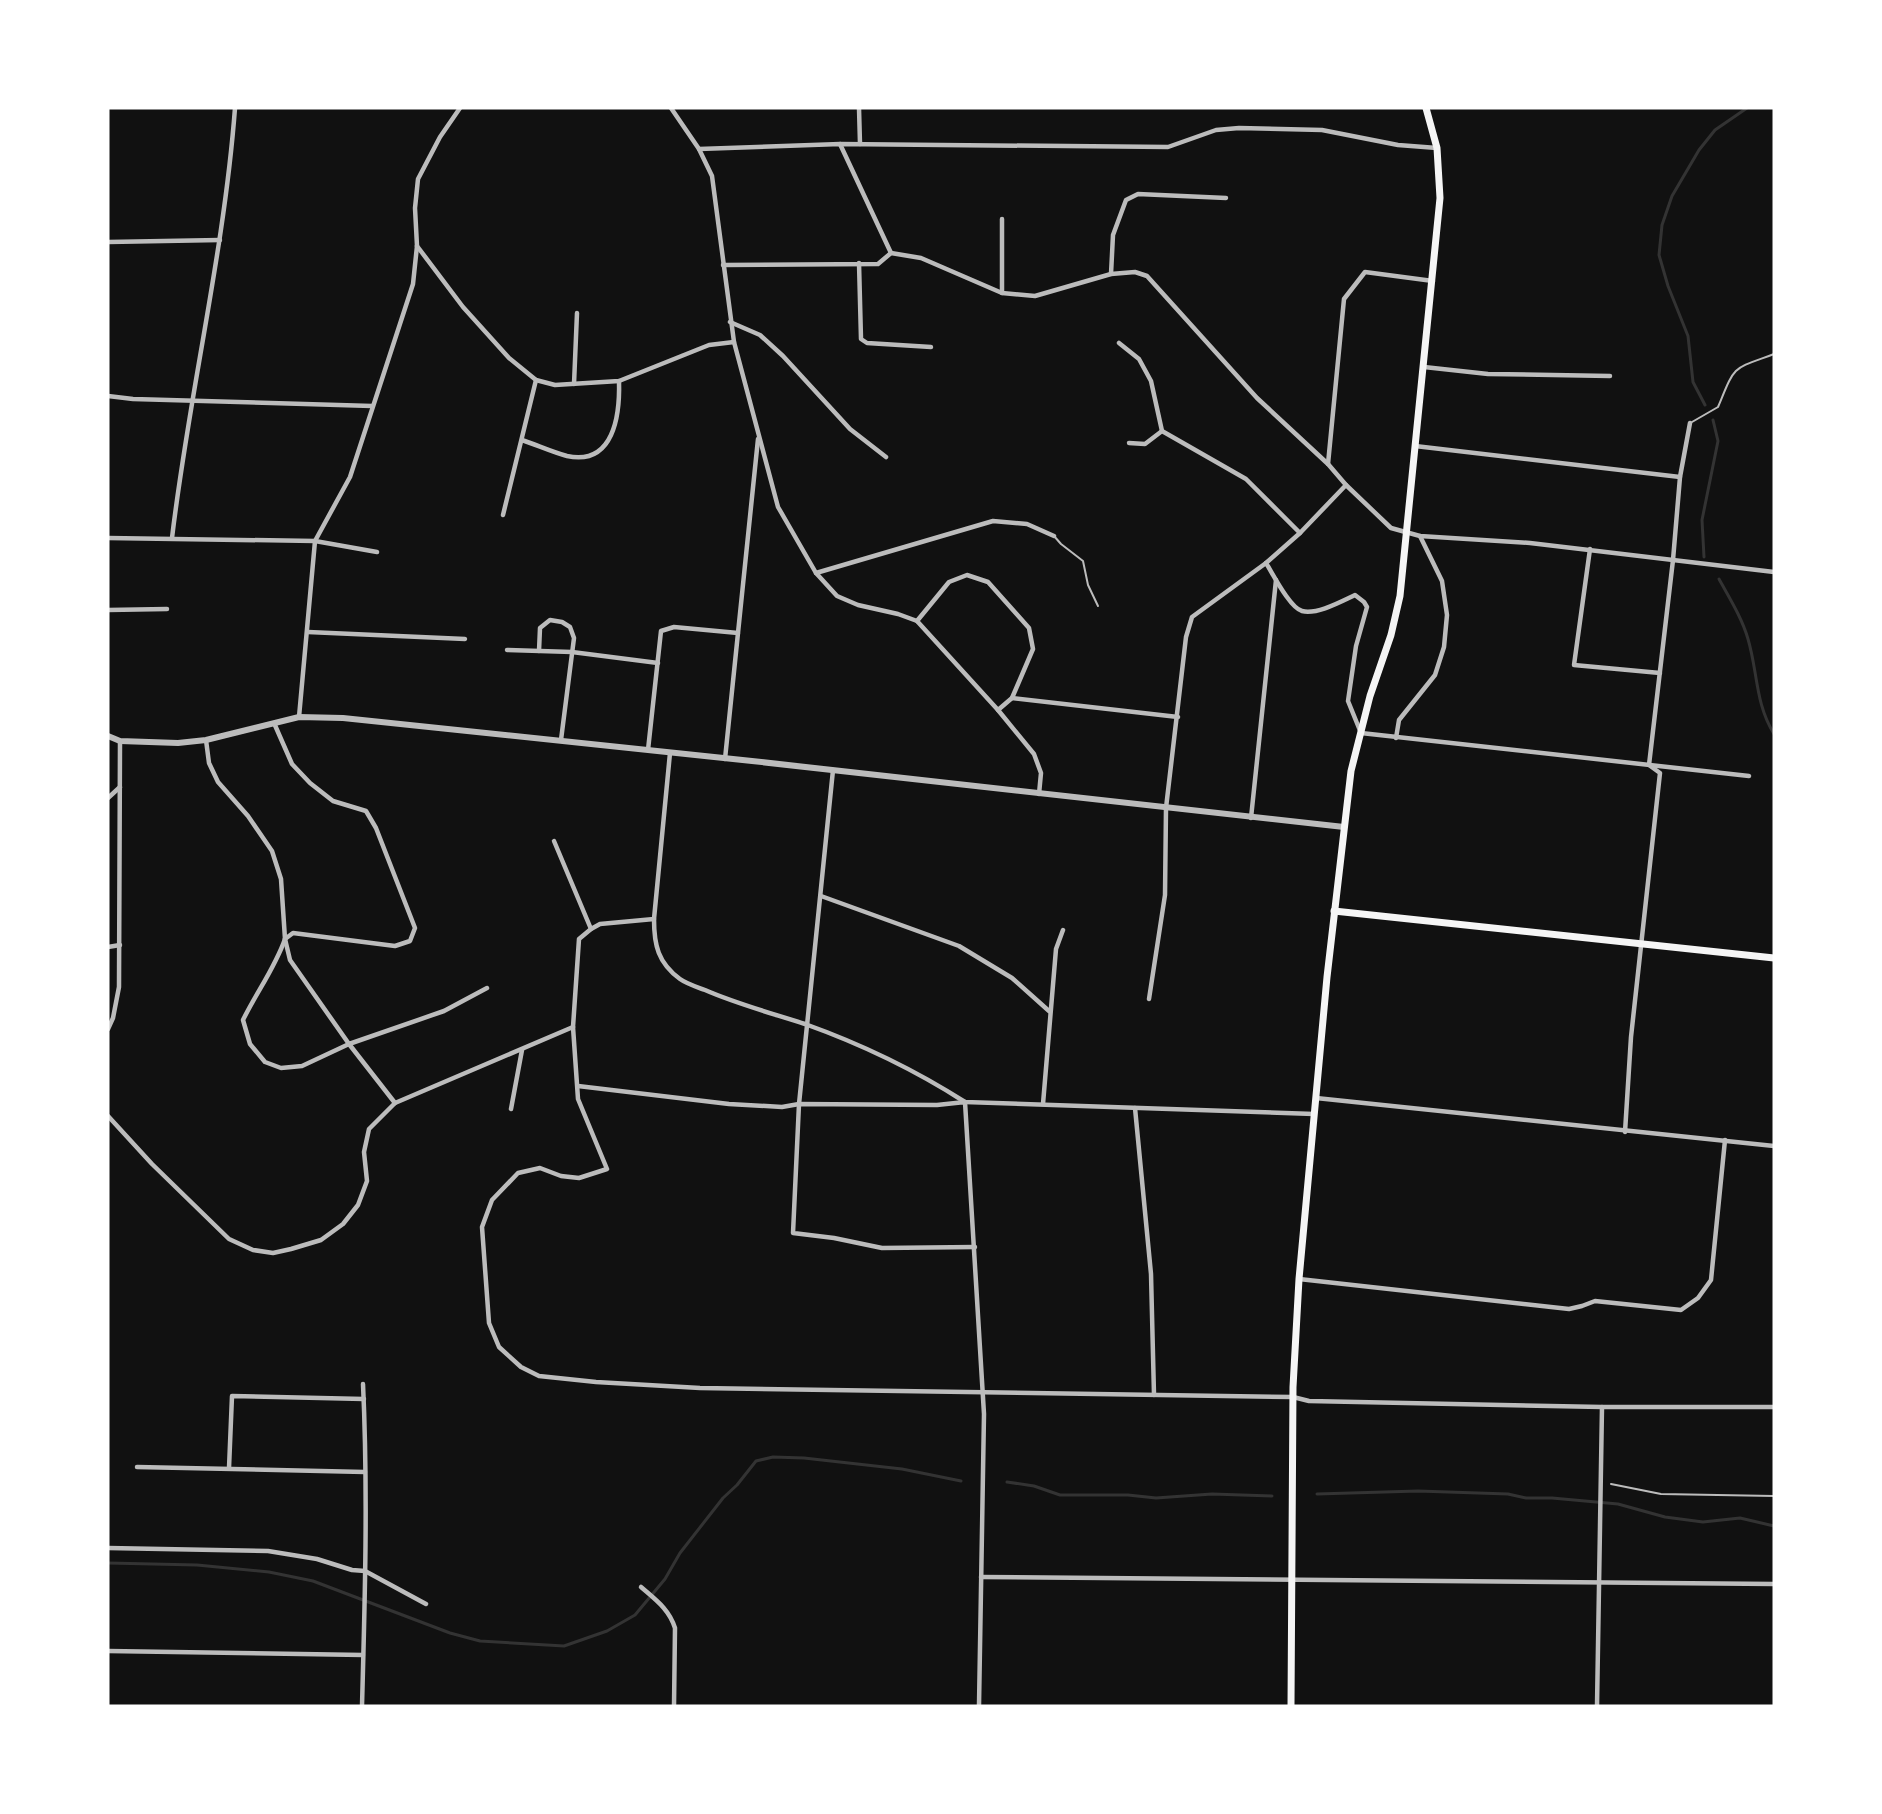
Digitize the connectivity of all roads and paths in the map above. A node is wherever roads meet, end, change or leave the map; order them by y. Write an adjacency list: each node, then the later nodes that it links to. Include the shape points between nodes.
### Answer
1 (235, 108): 12 (street)
2 (460, 108): 14 (street, via 418,179)
3 (671, 108): 9 (street)
4 (858, 108): 7 (street)
5 (1426, 108): 8 (main road)
6 (840, 144): 7 (street); 9 (street); 15 (street)
7 (860, 144): 8 (street, via 1168,147 1216,130 1239,128 1322,130 1398,145)
8 (1437, 148): 19 (main road, via 1440,198)
9 (699, 149): 17 (street, via 712,176)
10 (1226, 198): 18 (street, via 1138,194 1126,200 1113,235)
11 (1002, 219): 20 (street)
12 (220, 240): 13 (street); 33 (street)
13 (108, 242)
14 (417, 246): 29 (street, via 463,308 509,358); 34 (street, via 413,284)
15 (891, 253): 16 (street, via 878,264); 20 (street, via 921,258)
16 (859, 264): 17 (street); 25 (street, via 861,339 867,343)
17 (723, 265): 22 (street)
18 (1111, 274): 20 (street, via 1035,296); 42 (street, via 1135,272 1147,276 1257,398)
19 (1433, 280): 27 (main road); 42 (street, via 1365,272 1344,299)
20 (1002, 293)
21 (577, 313): 31 (street)
22 (730, 321): 23 (street); 41 (street, via 760,335 850,429)
23 (734, 342): 30 (street, via 709,345); 37 (street)
24 (1119, 343): 36 (street, via 1139,359 1151,381)
25 (931, 346)
26 (1774, 354): 35 (lane, via 1738,366 1718,407)
27 (1424, 367): 28 (street, via 1488,374); 40 (main road)
28 (1610, 376)
29 (536, 380): 31 (street); 38 (street)
30 (619, 381): 31 (street); 38 (street, via 620,404 608,444 591,455 569,456)
31 (574, 384)
32 (108, 396): 33 (street)
33 (193, 400): 34 (street); 51 (street)
34 (372, 406): 52 (street, via 350,477)
35 (1690, 423): 43 (street)
36 (1162, 430): 39 (street, via 1145,444); 46 (street, via 1246,479)
37 (758, 434): 58 (street, via 778,507); 65 (street)
38 (522, 440): 45 (street)
39 (1129, 443)
40 (1415, 446): 43 (street); 47 (main road)
41 (886, 457)
42 (1328, 464): 44 (street)
43 (1680, 477): 55 (street)
44 (1346, 485): 46 (street); 47 (street, via 1391,528)
45 (503, 515)
46 (1300, 533): 56 (street)
47 (1406, 534): 49 (street); 77 (main road, via 1398,606)
48 (1054, 536): 58 (street, via 1027,524 993,521); 60 (lane, via 1083,561)
49 (1420, 536): 53 (street); 79 (street, via 1442,581 1447,615 1444,647 1435,675 1399,720)
50 (108, 538): 51 (street)
51 (172, 538): 52 (street)
52 (315, 541): 54 (street); 64 (street)
53 (1590, 549): 55 (street); 71 (street, via 1574,665)
54 (377, 552)
55 (1673, 560): 57 (street); 71 (street)
56 (1266, 563): 59 (street); 75 (street, via 1192,618 1186,637)
57 (1774, 572)
58 (816, 573): 63 (street, via 837,596)
59 (1276, 580): 77 (street, via 1292,605 1302,611 1322,609 1355,596 1367,607 1356,646 1348,701); 93 (street)
60 (1098, 606)
61 (167, 609): 62 (street)
62 (108, 610)
63 (917, 621): 72 (street, via 949,582 967,575 988,582 1029,628 1033,649); 73 (street)
64 (308, 632): 66 (street); 74 (street)
65 (738, 633): 70 (street, via 674,627 661,631); 85 (street)
66 (465, 639)
67 (507, 650): 68 (street)
68 (539, 651): 69 (street); 69 (street, via 540,628 550,620 570,627 574,638)
69 (572, 652): 70 (street); 81 (street)
70 (658, 663): 83 (street)
71 (1660, 673): 86 (street)
72 (1012, 698): 73 (street); 75 (street)
73 (998, 710): 90 (street, via 1034,754 1041,773)
74 (299, 717): 76 (street); 81 (street)
75 (1178, 717): 92 (street)
76 (274, 723): 80 (street); 101 (street, via 292,764 310,783 333,801 366,811 415,928 410,941 395,946 293,933)
77 (1361, 733): 79 (street); 94 (main road, via 1351,771)
78 (108, 736): 82 (street)
79 (1395, 738): 86 (street)
80 (206, 740): 82 (street); 101 (street, via 209,763 218,782 272,850 281,879)
81 (561, 740): 83 (street)
82 (120, 741): 89 (street)
83 (648, 750): 84 (street)
84 (670, 753): 85 (street); 98 (street)
85 (724, 759): 87 (street)
86 (1649, 765): 88 (street); 103 (street, via 1660,773)
87 (833, 771): 90 (street); 96 (street)
88 (1749, 776)
89 (120, 787): 91 (street); 102 (street)
90 (1039, 794): 92 (street)
91 (108, 798)
92 (1166, 808): 93 (street); 107 (street, via 1165,895)
93 (1251, 818): 94 (street)
94 (1344, 827): 97 (main road)
95 (554, 841): 99 (street)
96 (821, 896): 108 (street, via 959,946 1012,978); 109 (street)
97 (1334, 911): 103 (main road); 115 (main road)
98 (654, 919): 99 (street, via 600,924); 109 (street, via 654,943 663,963 681,980 725,999)
99 (591, 929): 110 (street, via 579,939)
100 (1063, 930): 108 (street, via 1056,950)
101 (285, 939): 112 (street, via 290,960); 112 (street, via 243,1020 250,1044 265,1062 281,1068 302,1066)
102 (120, 945): 104 (street); 111 (street, via 119,987)
103 (1641, 945): 105 (main road); 124 (street, via 1630,1037)
104 (108, 947)
105 (1774, 958)
106 (487, 988): 112 (street, via 444,1011)
107 (1149, 999)
108 (1049, 1011): 119 (street)
109 (807, 1025): 116 (street, via 887,1058); 118 (street)
110 (573, 1027): 113 (street); 114 (street)
111 (108, 1029)
112 (349, 1044): 117 (street)
113 (522, 1050): 117 (street); 121 (street)
114 (578, 1086): 118 (street, via 729,1104); 130 (street, via 578,1099 607,1169 579,1178 540,1168 518,1173 492,1200 482,1227 489,1323 499,1347 521,1367 539,1376 688,1388)
115 (1316, 1098): 122 (main road); 124 (street)
116 (965, 1102): 118 (street); 119 (street); 127 (street)
117 (395, 1103): 123 (street, via 369,1129 364,1152 367,1181 358,1205 321,1240 273,1253 253,1250 229,1239)
118 (800, 1104): 127 (street, via 793,1233 882,1248)
119 (1043, 1104): 120 (street)
120 (1135, 1108): 122 (street); 131 (street, via 1151,1274)
121 (512, 1109)
122 (1314, 1114): 128 (main road)
123 (108, 1116)
124 (1625, 1131): 125 (street)
125 (1725, 1140): 126 (street); 128 (street, via 1711,1280 1698,1298 1681,1310 1594,1300 1569,1308)
126 (1774, 1146)
127 (975, 1247): 130 (street)
128 (1299, 1279): 132 (main road)
129 (363, 1383): 133 (street)
130 (983, 1393): 131 (street); 143 (street)
131 (1154, 1395): 132 (street)
132 (1293, 1397): 134 (street, via 1314,1401); 144 (main road)
133 (364, 1399): 137 (street, via 232,1396); 138 (street)
134 (1602, 1407): 135 (street); 145 (street)
135 (1774, 1407)
136 (137, 1467): 137 (street)
137 (229, 1468): 138 (street)
138 (365, 1472): 142 (street)
139 (1611, 1484): 140 (lane, via 1661,1494)
140 (1774, 1496)
141 (108, 1548): 142 (street, via 268,1551 317,1558)
142 (365, 1571): 148 (street); 150 (street)
143 (981, 1577): 144 (street); 153 (street)
144 (1293, 1580): 145 (street); 154 (main road)
145 (1600, 1583): 146 (street); 155 (street)
146 (1774, 1584)
147 (641, 1587): 152 (street, via 664,1607 675,1628)
148 (426, 1604)
149 (108, 1651): 150 (street)
150 (363, 1655): 151 (street)
151 (362, 1706)
152 (674, 1706)
153 (979, 1706)
154 (1291, 1706)
155 (1598, 1706)

